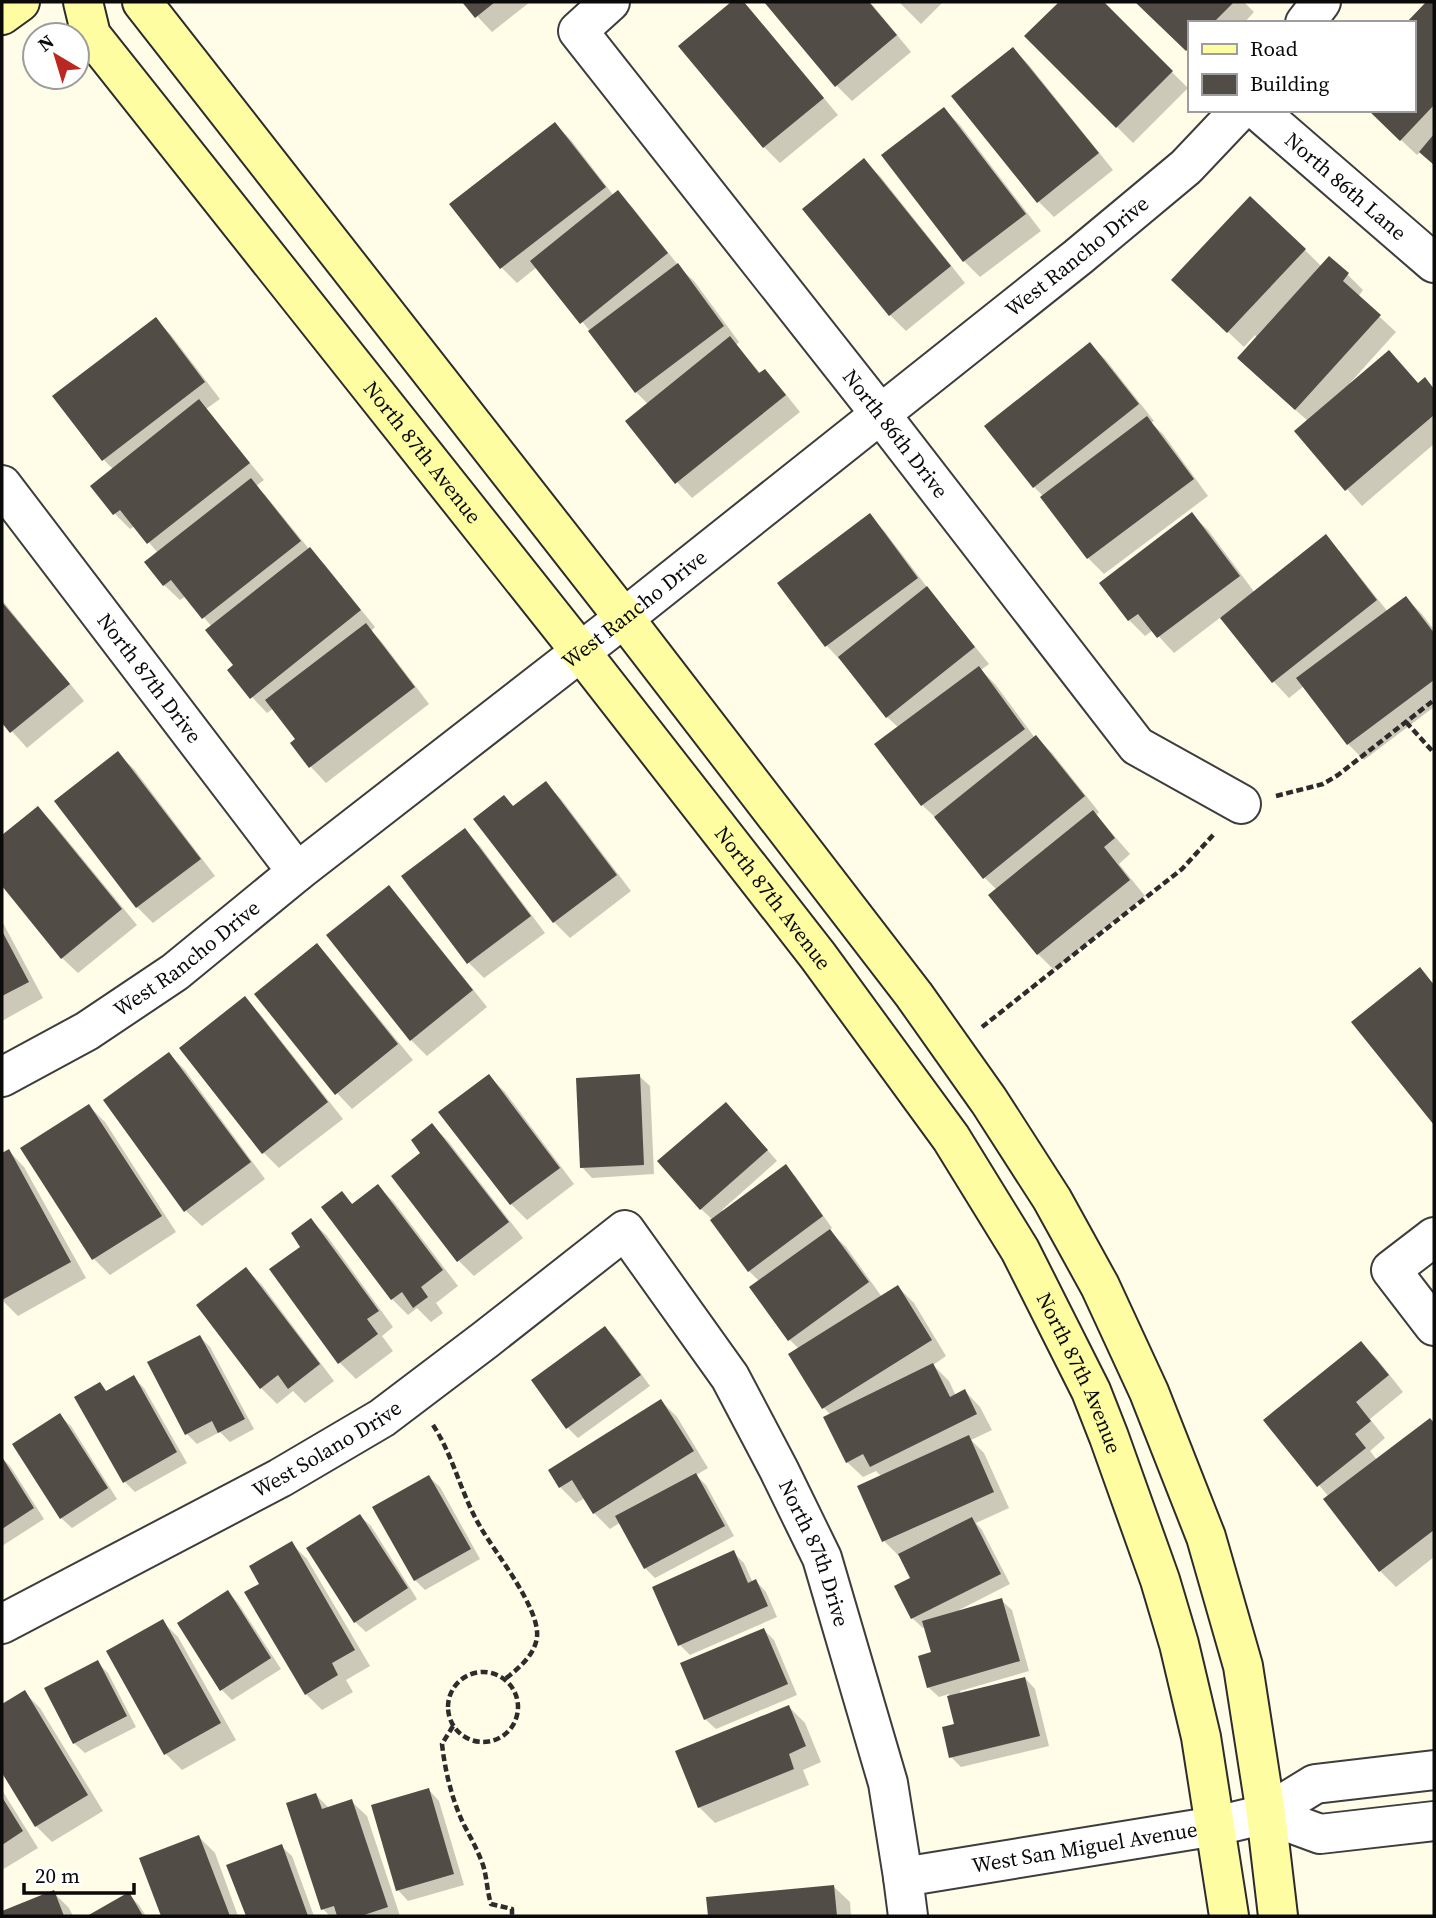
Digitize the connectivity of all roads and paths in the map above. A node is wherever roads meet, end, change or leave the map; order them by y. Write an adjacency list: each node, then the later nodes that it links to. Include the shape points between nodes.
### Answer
1 (20, 2): 6 (street)
2 (83, 2): 14 (street, North 87th Avenue, via 90,35)
3 (142, 2): 13 (street)
4 (610, 2): 11 (street, North 86th Drive, via 578,31)
5 (1321, 2): 7 (street)
6 (2, 15)
7 (1307, 21)
8 (1238, 112): 11 (street, West Rancho Drive, via 1186,167)
9 (1259, 112): 10 (street, North 86th Lane)
10 (1434, 263)
11 (881, 415): 13 (street, West Rancho Drive); 18 (street, North 86th Drive, via 1136,746)
12 (2, 485): 19 (street, North 87th Drive)
13 (624, 618): 14 (street, West Rancho Drive); 20 (street)
14 (580, 651): 19 (street, West Rancho Drive); 32 (street, North 87th Avenue, via 818,956 943,1127 1020,1251 1091,1391 1160,1580 1201,1737)
15 (1434, 700): 16 (path)
16 (1406, 722): 17 (path); 18 (path, via 1324,784)
17 (1434, 753)
18 (1241, 804): 20 (path, via 1182,869)
19 (297, 872): 21 (street, West Rancho Drive, via 175,972 87,1031)
20 (953, 1049): 30 (street, via 1052,1199 1100,1286 1149,1392 1206,1537 1243,1666)
21 (2, 1077)
22 (625, 1230): 25 (street, West Solano Drive); 33 (street, North 87th Drive, via 730,1377 822,1558 888,1783)
23 (1434, 1237): 24 (street, via 1391,1270)
24 (1434, 1326)
25 (411, 1396): 26 (street, West Solano Drive, via 279,1478); 27 (path, via 439,1434 479,1525 534,1615 537,1639 533,1651)
26 (2, 1624)
27 (505, 1679): 28 (path, via 477,1672 457,1683 447,1704); 28 (path, via 518,1704 505,1735 483,1743 461,1735)
28 (453, 1726): 34 (path, via 442,1744 452,1792 484,1868 491,1903 512,1909)
29 (1434, 1770): 30 (street, West San Miguel Avenue, via 1315,1784)
30 (1266, 1814): 31 (street, via 1320,1834); 32 (street, West San Miguel Avenue); 37 (street)
31 (1434, 1821)
32 (1216, 1826): 33 (street, West San Miguel Avenue); 36 (street, North 87th Avenue)
33 (904, 1877): 35 (street, North 87th Drive)
34 (512, 1916)
35 (908, 1916)
36 (1229, 1916)
37 (1278, 1916)

